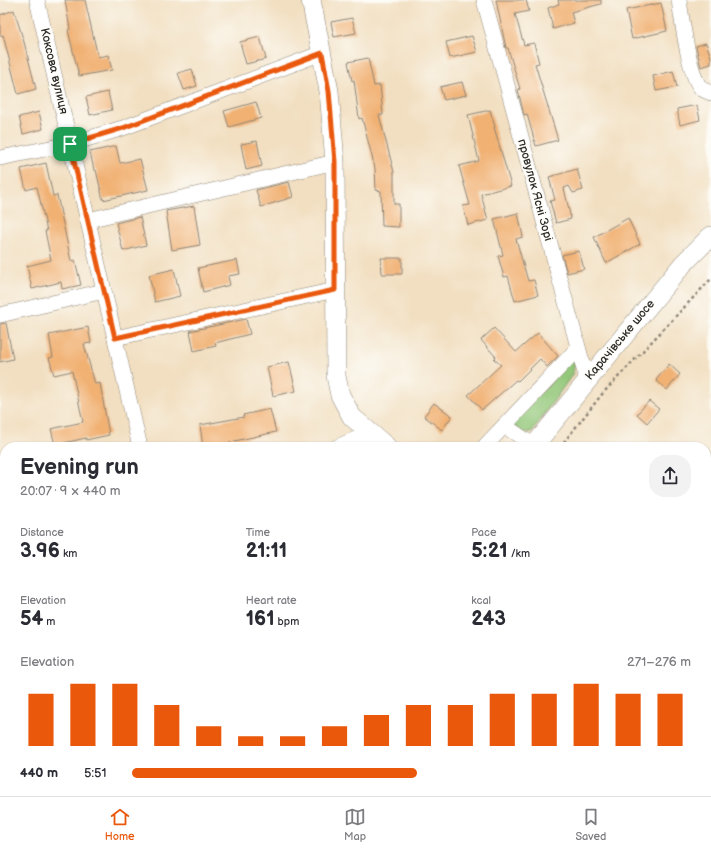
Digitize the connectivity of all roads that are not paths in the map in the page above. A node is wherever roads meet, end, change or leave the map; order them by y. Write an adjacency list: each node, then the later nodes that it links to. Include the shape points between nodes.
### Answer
1 (37, 0): 7 (street, Коксова вулиця)
2 (311, 0): 5 (main road)
3 (484, 0): 16 (street, провулок Ясні Зорі)
4 (679, 0): 6 (street, via 687,50 696,80 703,89)
5 (322, 53): 7 (street, via 123,128); 9 (main road, via 329,91)
6 (711, 93)
7 (70, 144): 8 (street); 10 (street, Коксова вулиця)
8 (0, 158)
9 (335, 162): 10 (street); 12 (main road)
10 (88, 220): 13 (street, Коксова вулиця)
11 (711, 236): 17 (main road, Карачівське шосе, via 683,264)
12 (335, 290): 15 (street); 19 (main road, via 336,376 340,395 352,417)
13 (104, 291): 14 (street); 15 (street, Коксова вулиця)
14 (0, 315)
15 (115, 338): 20 (street, Коксова вулиця)
16 (578, 348): 17 (street, провулок Ясні Зорі); 18 (street)
17 (587, 380): 25 (main road, Карачівське шосе)
18 (505, 426): 23 (street); 24 (street)
19 (370, 433): 21 (street); 22 (main road)
20 (139, 442)
21 (349, 442)
22 (381, 442)
23 (489, 442)
24 (526, 442)
25 (537, 442)

